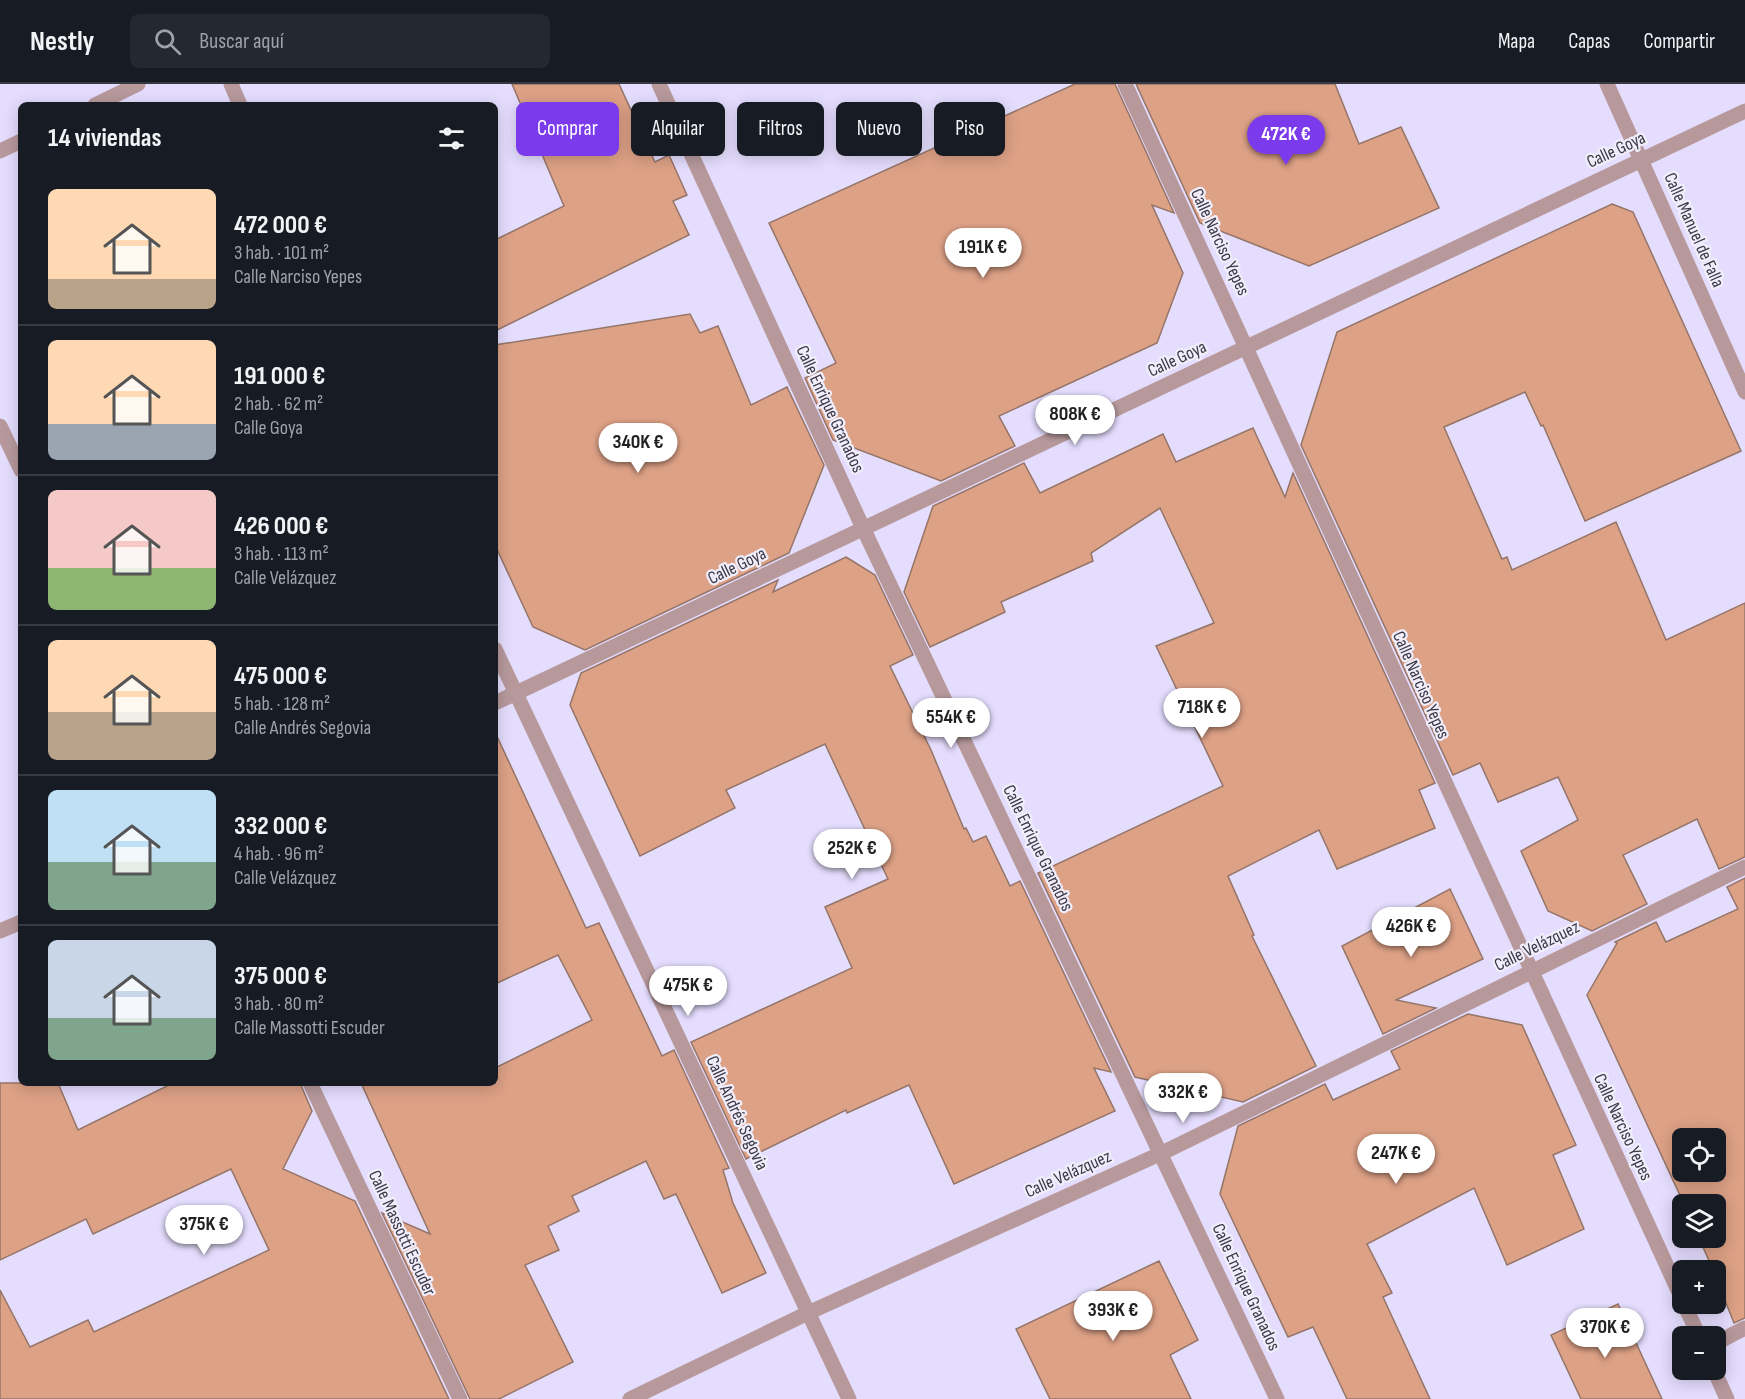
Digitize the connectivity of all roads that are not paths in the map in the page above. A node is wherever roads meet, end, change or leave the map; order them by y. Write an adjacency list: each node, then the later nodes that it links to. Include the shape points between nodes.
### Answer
1 (138, 84): 6 (street)
2 (231, 84): 7 (street)
3 (659, 84): 16 (street, Calle Enrique Granados)
4 (1125, 84): 12 (street, Calle Narciso Yepes)
5 (1606, 84): 11 (street, Calle Manuel de Falla)
6 (101, 102)
7 (239, 102)
8 (1745, 111): 11 (street, Calle Goya)
9 (18, 142): 10 (street)
10 (0, 151)
11 (1641, 159): 12 (street, Calle Goya); 13 (street, Calle Manuel de Falla)
12 (1247, 348): 16 (street, Calle Goya); 23 (street, Calle Narciso Yepes)
13 (1745, 392)
14 (0, 426): 15 (street)
15 (18, 465)
16 (863, 528): 18 (street, Calle Goya); 25 (street, Calle Enrique Granados)
17 (498, 655): 18 (street, Calle Andrés Segovia)
18 (516, 694): 19 (street, Calle Goya); 27 (street, Calle Andrés Segovia)
19 (498, 702)
20 (1745, 867): 23 (street, Calle Velázquez)
21 (18, 923): 22 (street)
22 (0, 931)
23 (1529, 970): 25 (street, Calle Velázquez); 26 (street, Calle Narciso Yepes)
24 (310, 1086): 31 (street, Calle Massotti Escuder)
25 (1162, 1153): 27 (street, Calle Velázquez); 34 (street, Calle Enrique Granados)
26 (1672, 1276)
27 (810, 1312): 32 (street, Calle Velázquez); 33 (street, Calle Andrés Segovia)
28 (1745, 1328): 29 (street)
29 (1726, 1338)
30 (1718, 1380): 35 (street)
31 (460, 1399)
32 (630, 1399)
33 (849, 1399)
34 (1277, 1399)
35 (1727, 1399)

